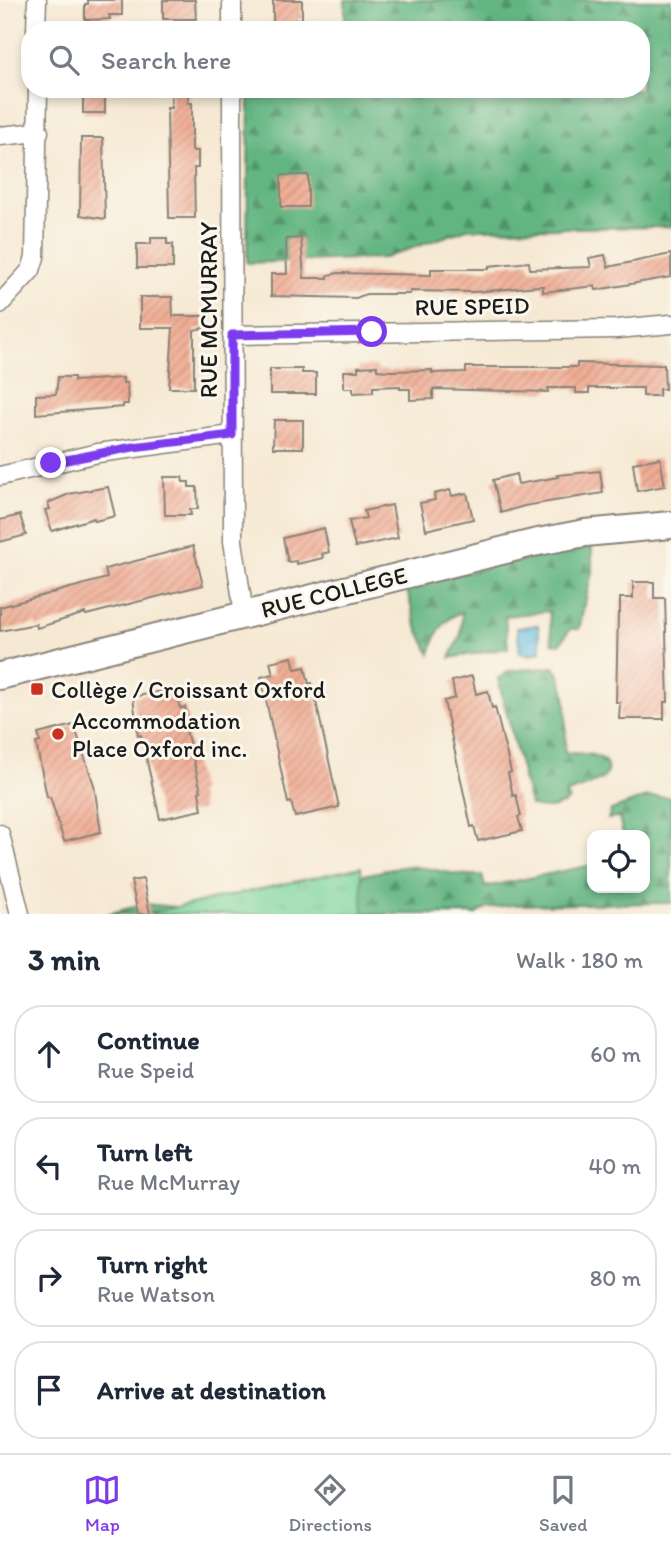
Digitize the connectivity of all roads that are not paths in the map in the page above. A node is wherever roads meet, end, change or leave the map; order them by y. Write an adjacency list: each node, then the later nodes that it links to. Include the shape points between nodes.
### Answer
1 (37, 0): 3 (street)
2 (232, 0): 4 (street)
3 (36, 21)
4 (232, 21)
5 (38, 98): 7 (street)
6 (232, 98): 11 (street, RUE MCMURRAY)
7 (39, 132): 8 (street); 9 (street, via 35,257 31,270)
8 (0, 136)
9 (0, 304)
10 (671, 324): 11 (street, RUE SPEID, via 617,329)
11 (232, 335): 12 (street, RUE MCMURRAY)
12 (232, 435): 13 (street, via 98,453); 15 (street, RUE MCMURRAY, via 233,541)
13 (0, 476)
14 (671, 525): 15 (street, RUE COLLEGE, via 533,543)
15 (244, 614): 16 (street, RUE COLLEGE)
16 (0, 676)
17 (0, 834): 18 (street)
18 (20, 914)

